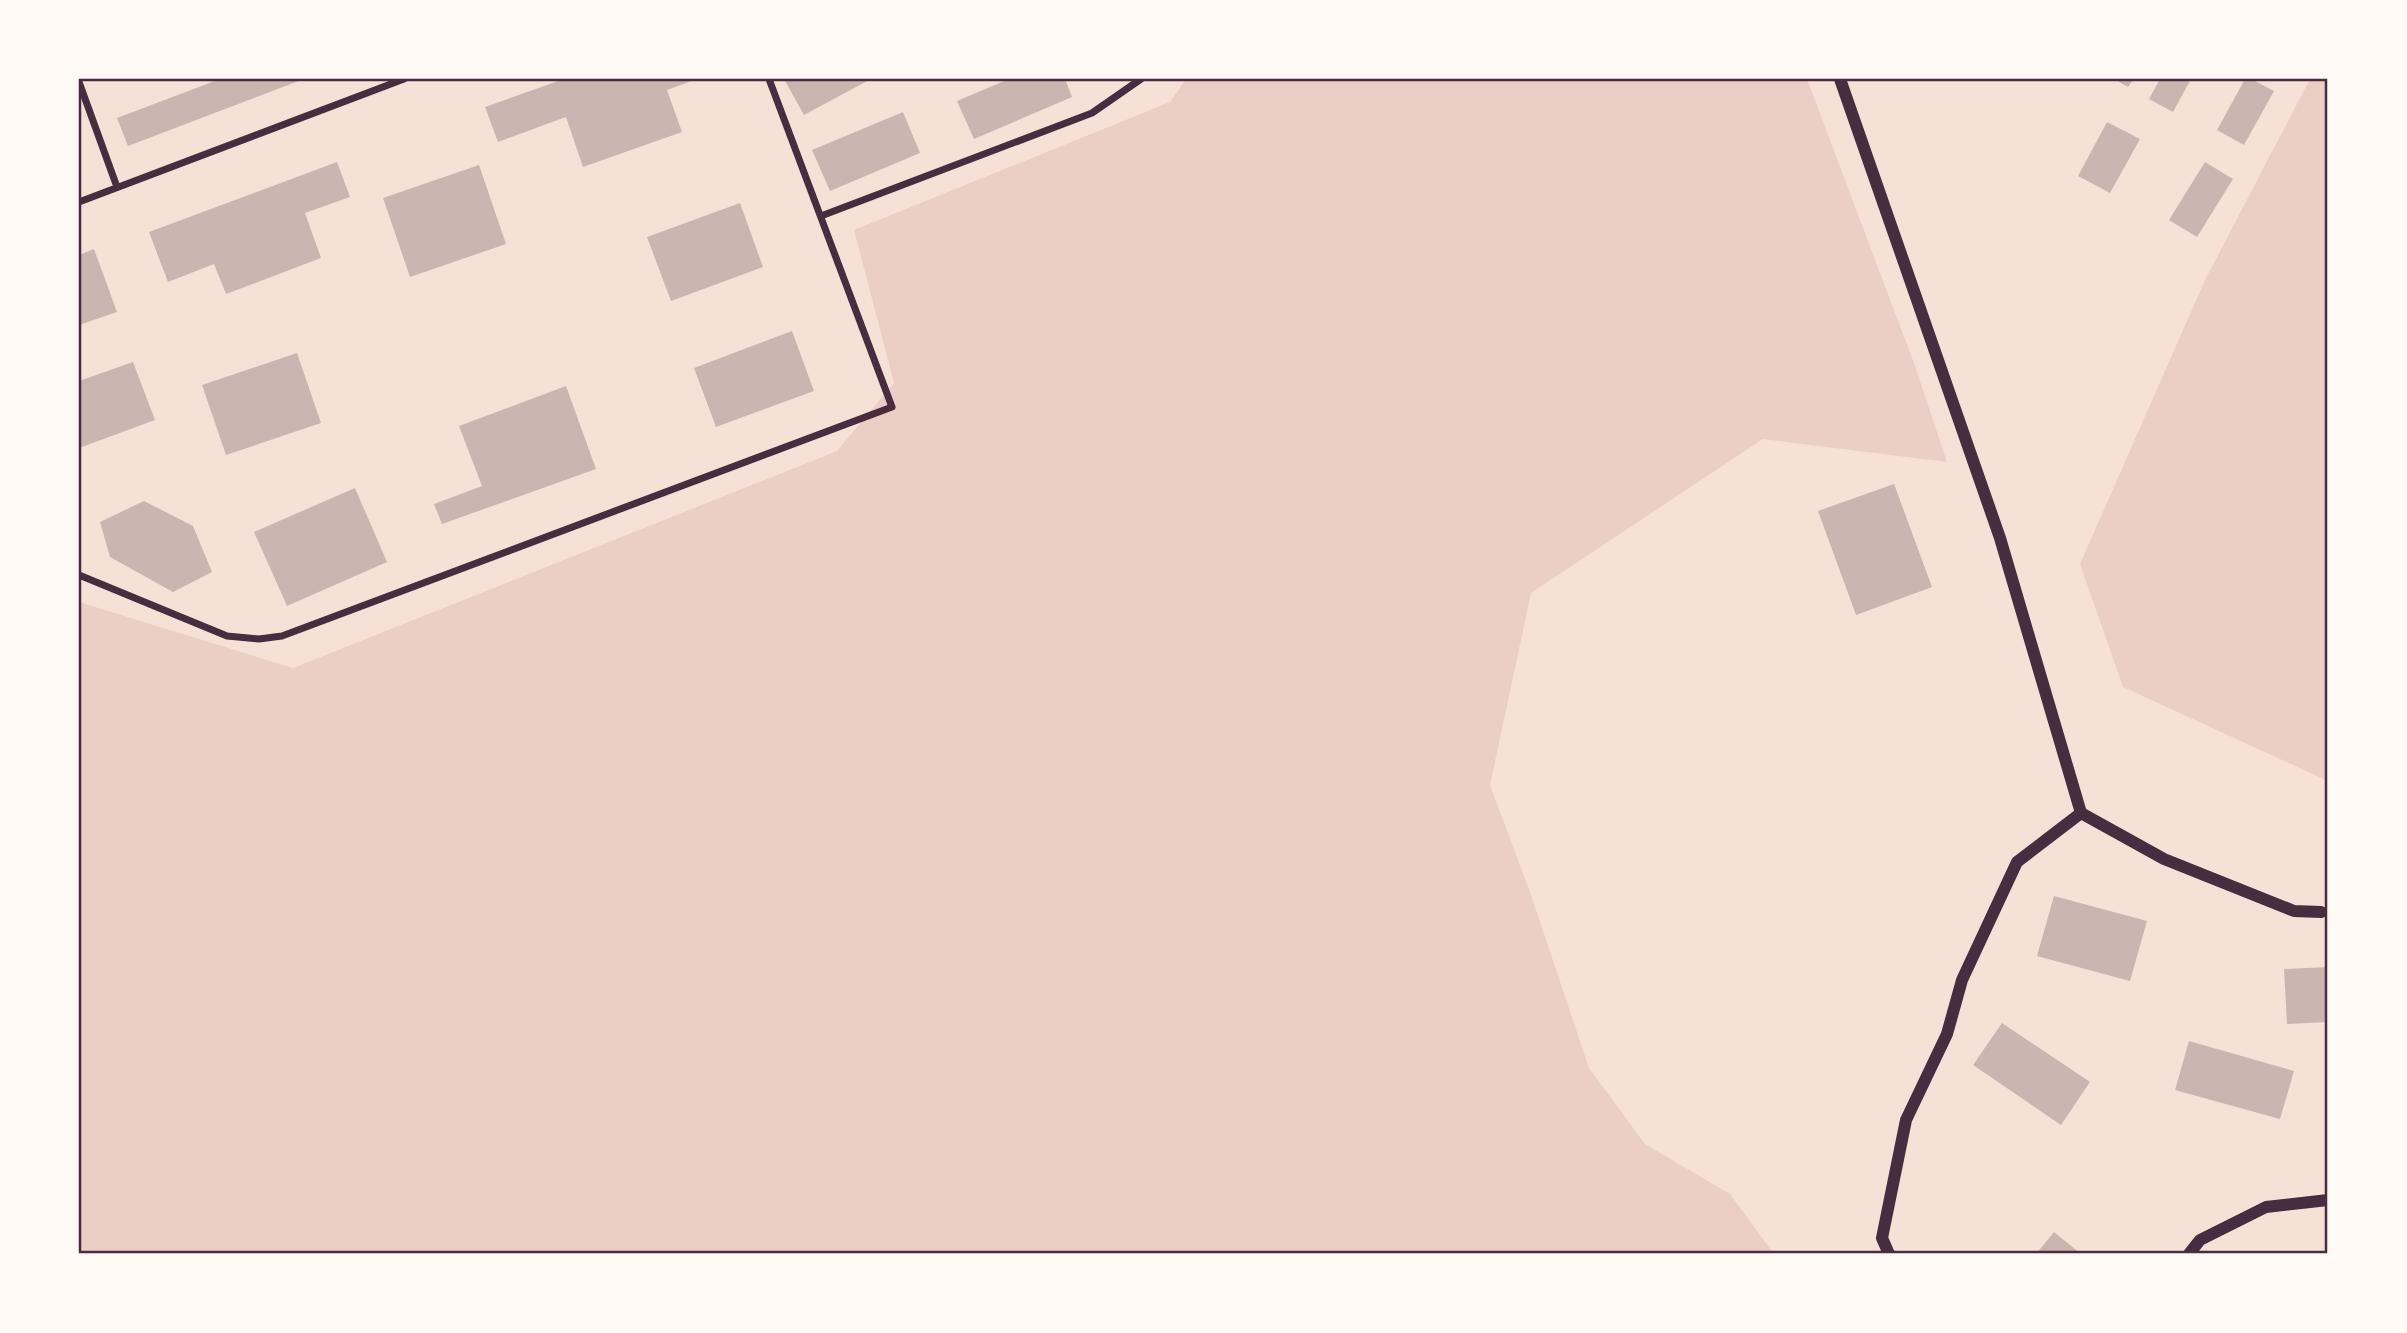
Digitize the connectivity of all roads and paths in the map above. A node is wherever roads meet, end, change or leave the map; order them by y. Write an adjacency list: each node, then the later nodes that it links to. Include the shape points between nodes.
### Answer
1 (404, 79): 6 (street)
2 (769, 79): 8 (street)
3 (1141, 79): 8 (street, via 1092,113)
4 (1840, 79): 10 (street, via 2000,538)
5 (79, 82): 6 (street)
6 (117, 187): 7 (street)
7 (79, 202)
8 (821, 216): 9 (street, via 892,407 282,636 227,636)
9 (79, 575)
10 (2081, 813): 11 (street, via 2164,859 2294,911); 13 (street, via 2017,862 1962,980 1947,1034 1906,1120 1882,1238)
11 (2321, 912)
12 (2328, 1200): 14 (street, via 2266,1207 2200,1240)
13 (1889, 1254)
14 (2189, 1254)

